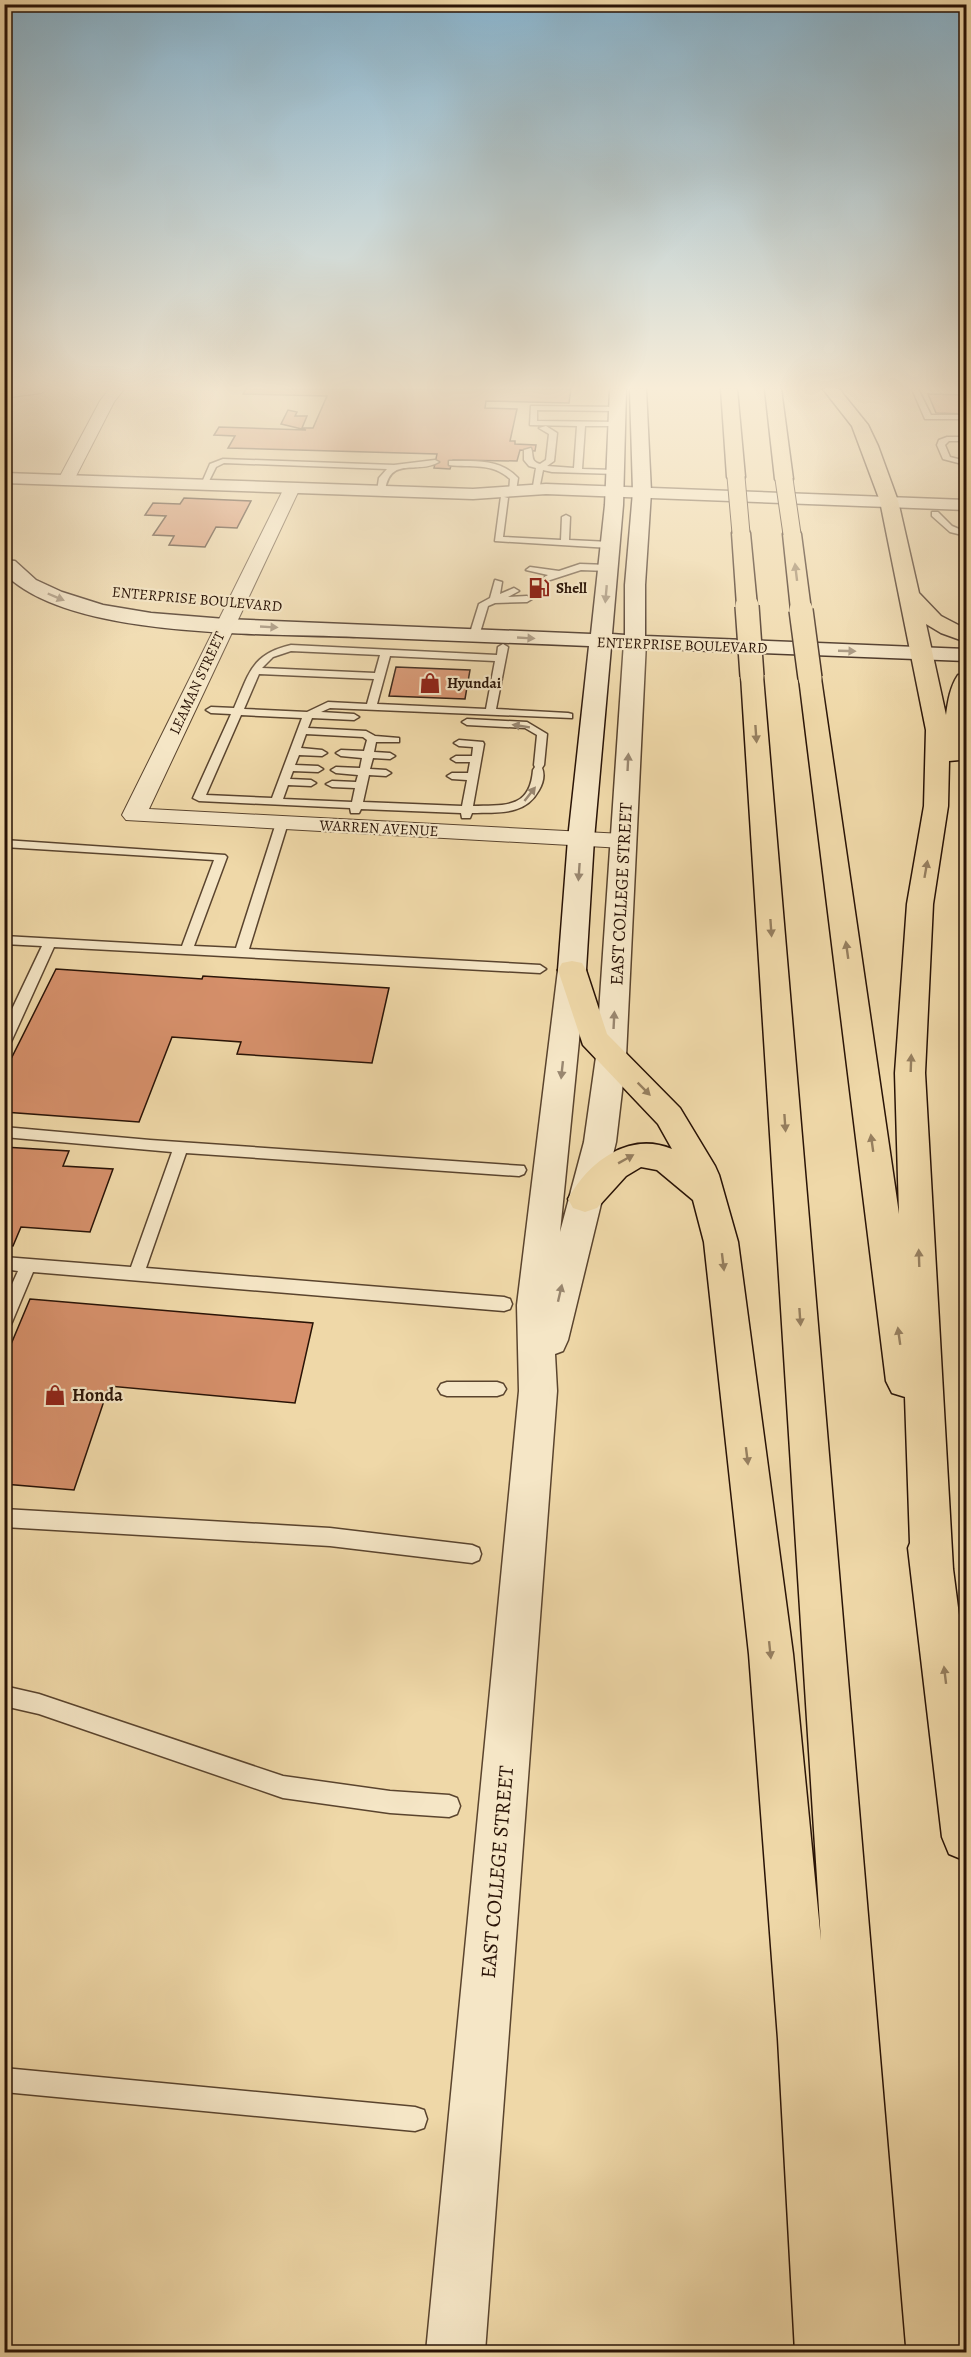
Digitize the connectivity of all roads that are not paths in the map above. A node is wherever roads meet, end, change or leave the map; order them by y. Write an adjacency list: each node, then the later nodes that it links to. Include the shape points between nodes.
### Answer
1 (287, 499): 29 (street, LEAMAN STREET)
2 (507, 499): 14 (lane, via 498,539)
3 (613, 499): 15 (street, EAST COLLEGE STREET)
4 (642, 499): 9 (street); 32 (street, EAST COLLEGE STREET)
5 (738, 499): 100 (highway, one-way to 100, bridge)
6 (787, 499): 92 (highway, one-way to 6, bridge)
7 (888, 499): 9 (highway)
8 (966, 505): 9 (street)
9 (891, 507): 10 (street); 25 (highway)
10 (935, 514): 11 (street); 13 (lane, via 960,534)
11 (966, 515)
12 (566, 517): 14 (lane)
13 (966, 534)
14 (565, 543): 15 (lane)
15 (610, 545): 17 (street, EAST COLLEGE STREET)
16 (6, 564): 22 (street, ENTERPRISE BOULEVARD); 29 (street, ENTERPRISE BOULEVARD, one-way to 29, via 30,585 72,603 135,618)
17 (608, 568): 19 (lane, via 580,567); 31 (street, EAST COLLEGE STREET, one-way to 31)
18 (530, 570): 19 (lane)
19 (564, 574): 20 (lane); 23 (lane)
20 (547, 578)
21 (498, 582): 27 (lane)
22 (77, 583)
23 (560, 585)
24 (514, 591): 27 (lane)
25 (908, 593): 33 (highway, via 924,614); 34 (highway)
26 (527, 599): 27 (lane)
27 (494, 600): 30 (lane, via 484,604)
28 (370, 611): 30 (street, ENTERPRISE BOULEVARD)
29 (225, 625): 30 (street, ENTERPRISE BOULEVARD, one-way to 30); 67 (street, LEAMAN STREET)
30 (477, 626): 31 (street, ENTERPRISE BOULEVARD)
31 (602, 631): 32 (street, ENTERPRISE BOULEVARD); 68 (street, EAST COLLEGE STREET)
32 (634, 632): 34 (street, ENTERPRISE BOULEVARD); 69 (street, EAST COLLEGE STREET, one-way to 32)
33 (966, 638): 34 (street, ENTERPRISE BOULEVARD)
34 (921, 645): 36 (street, ENTERPRISE BOULEVARD); 63 (highway, via 938,730)
35 (386, 652): 37 (lane, via 291,648 263,658); 38 (lane); 43 (lane, via 502,653)
36 (966, 655)
37 (255, 671): 38 (lane); 42 (lane)
38 (380, 676): 40 (lane)
39 (966, 680): 63 (highway, via 951,761)
40 (371, 706): 43 (lane); 44 (lane, via 328,705)
41 (211, 710): 42 (lane)
42 (237, 712): 44 (lane); 65 (lane, via 199,798)
43 (490, 712): 45 (lane)
44 (308, 715): 46 (lane); 48 (lane)
45 (568, 716)
46 (354, 717)
47 (467, 722): 66 (lane, one-way to 47, via 514,808 529,798 537,784 542,734 527,725)
48 (302, 731): 49 (lane); 52 (lane, via 366,734)
49 (294, 751): 50 (lane); 56 (lane)
50 (322, 753)
51 (341, 753): 52 (lane)
52 (369, 755): 53 (lane); 53 (lane); 53 (lane); 58 (lane); 62 (lane)
53 (390, 756)
54 (455, 759): 55 (lane); 55 (lane); 55 (lane, via 479,744)
55 (476, 764): 66 (lane)
56 (288, 768): 57 (lane); 59 (lane)
57 (318, 769)
58 (336, 770)
59 (283, 782): 60 (lane); 65 (lane)
60 (311, 783)
61 (332, 784): 62 (lane)
62 (361, 785): 64 (lane)
63 (936, 806): 92 (highway, one-way to 63, via 910,1073 920,904)
64 (355, 809): 65 (lane); 66 (lane)
65 (279, 812): 67 (street, WARREN AVENUE); 68 (street, WARREN AVENUE); 74 (lane)
66 (467, 813)
67 (134, 815)
68 (581, 838): 69 (street, WARREN AVENUE); 75 (street, EAST COLLEGE STREET, one-way to 75)
69 (623, 841): 77 (street, EAST COLLEGE STREET, one-way to 69)
70 (4, 843): 73 (lane, via 221,857)
71 (4, 940): 72 (lane)
72 (49, 944): 73 (lane); 76 (lane)
73 (186, 951): 74 (lane)
74 (241, 954): 75 (lane)
75 (556, 970): 77 (highway, via 594,1038); 89 (street, EAST COLLEGE STREET, one-way to 89, via 536,1305)
76 (4, 1042)
77 (611, 1058): 81 (street, EAST COLLEGE STREET, via 600,1142); 82 (highway, one-way to 82, via 669,1116 703,1175)
78 (4, 1132): 79 (lane)
79 (181, 1147): 80 (lane); 85 (lane)
80 (519, 1170)
81 (585, 1199): 82 (highway, one-way to 82, via 603,1176 625,1158 640,1153 660,1156 684,1171); 89 (street, EAST COLLEGE STREET, one-way to 81, via 563,1281)
82 (711, 1201): 99 (highway, one-way to 99, via 721,1242 771,1654 804,2039)
83 (4, 1263): 84 (lane)
84 (28, 1265): 85 (lane); 87 (lane)
85 (136, 1274): 86 (lane)
86 (504, 1304)
87 (4, 1322)
88 (447, 1389): 89 (lane)
89 (518, 1390): 98 (street, EAST COLLEGE STREET)
90 (4, 1518): 91 (lane, via 330,1537)
91 (472, 1554)
92 (932, 1568): 95 (highway, one-way to 92)
93 (4, 1696): 94 (lane, via 39,1704 283,1786 390,1802)
94 (449, 1806)
95 (966, 1838)
96 (4, 2080): 97 (lane)
97 (414, 2119)
98 (455, 2352)
99 (825, 2352)
100 (876, 2352)

